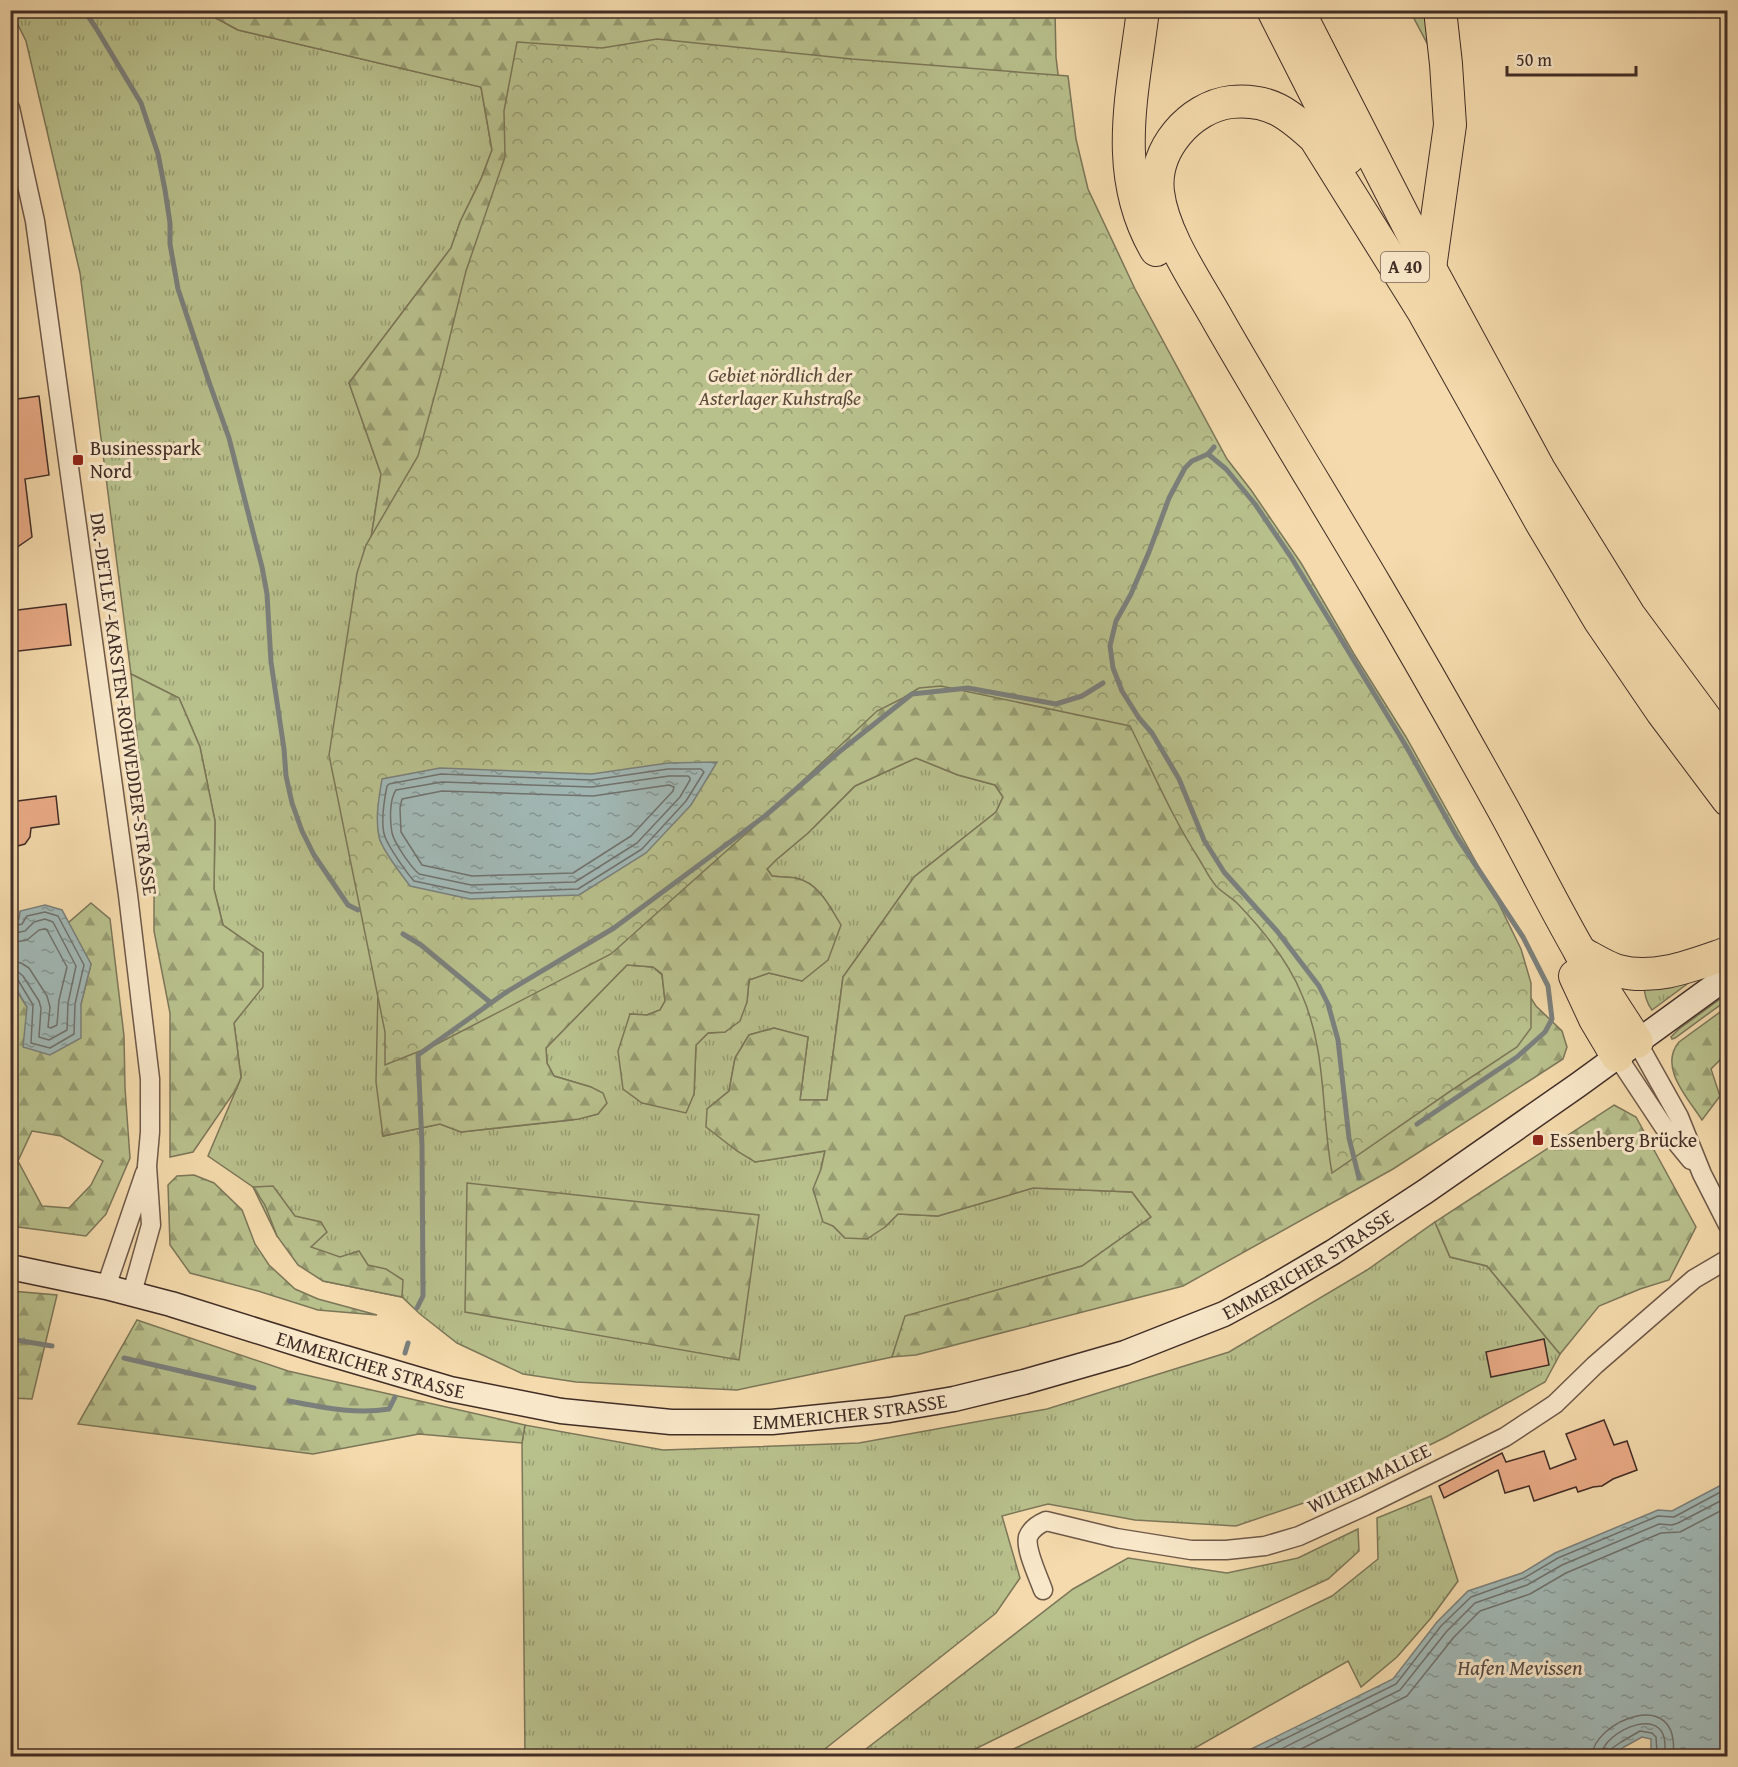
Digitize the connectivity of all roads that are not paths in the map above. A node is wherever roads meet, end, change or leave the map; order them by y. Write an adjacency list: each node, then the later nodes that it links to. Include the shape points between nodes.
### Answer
1 (1143, 10): 13 (highway, via 1128,149 1133,191 1148,236 1191,312 1239,379 1367,593 1566,957 1595,1019)
2 (1273, 10): 7 (highway, A 40, via 1340,145)
3 (1298, 10): 6 (highway, A 40)
4 (1442, 10): 6 (highway, via 1450,125)
5 (10, 108): 14 (street, DR.-DETLEV-KARSTEN-ROHWEDDER-STRASSE, via 35,220 128,895 150,1079)
6 (1430, 268): 8 (highway, A 40, via 1551,490 1629,615)
7 (1541, 522): 9 (highway, A 40, via 1606,630); 10 (highway, via 1423,311 1315,138 1294,118 1262,103 1224,103 1191,118 1168,147 1161,167 1157,189 1163,216 1250,376 1483,773)
8 (1728, 749)
9 (1728, 800)
10 (1580, 951): 11 (highway, via 1618,971 1640,974 1664,973); 13 (highway)
11 (1728, 953)
12 (1728, 976): 13 (main road, EMMERICHER STRASSE)
13 (1627, 1049): 15 (street, via 1679,1117); 19 (main road, EMMERICHER STRASSE, via 1426,1191 1333,1252 1224,1314 1125,1353 1024,1383 889,1410 772,1422 671,1422 561,1411 450,1389)
14 (147, 1166): 18 (street, DR.-DETLEV-KARSTEN-ROHWEDDER-STRASSE); 19 (street, DR.-DETLEV-KARSTEN-ROHWEDDER-STRASSE, via 151,1225)
15 (1728, 1225)
16 (1728, 1259): 20 (street, WILHELMALLEE, via 1694,1279 1555,1404 1505,1437 1356,1510 1299,1536 1236,1549 1191,1550 1116,1538 1047,1521 1037,1525 1028,1537)
17 (10, 1268): 18 (main road, EMMERICHER STRASSE)
18 (106, 1287): 19 (main road, EMMERICHER STRASSE)
19 (132, 1293)
20 (1043, 1590)

